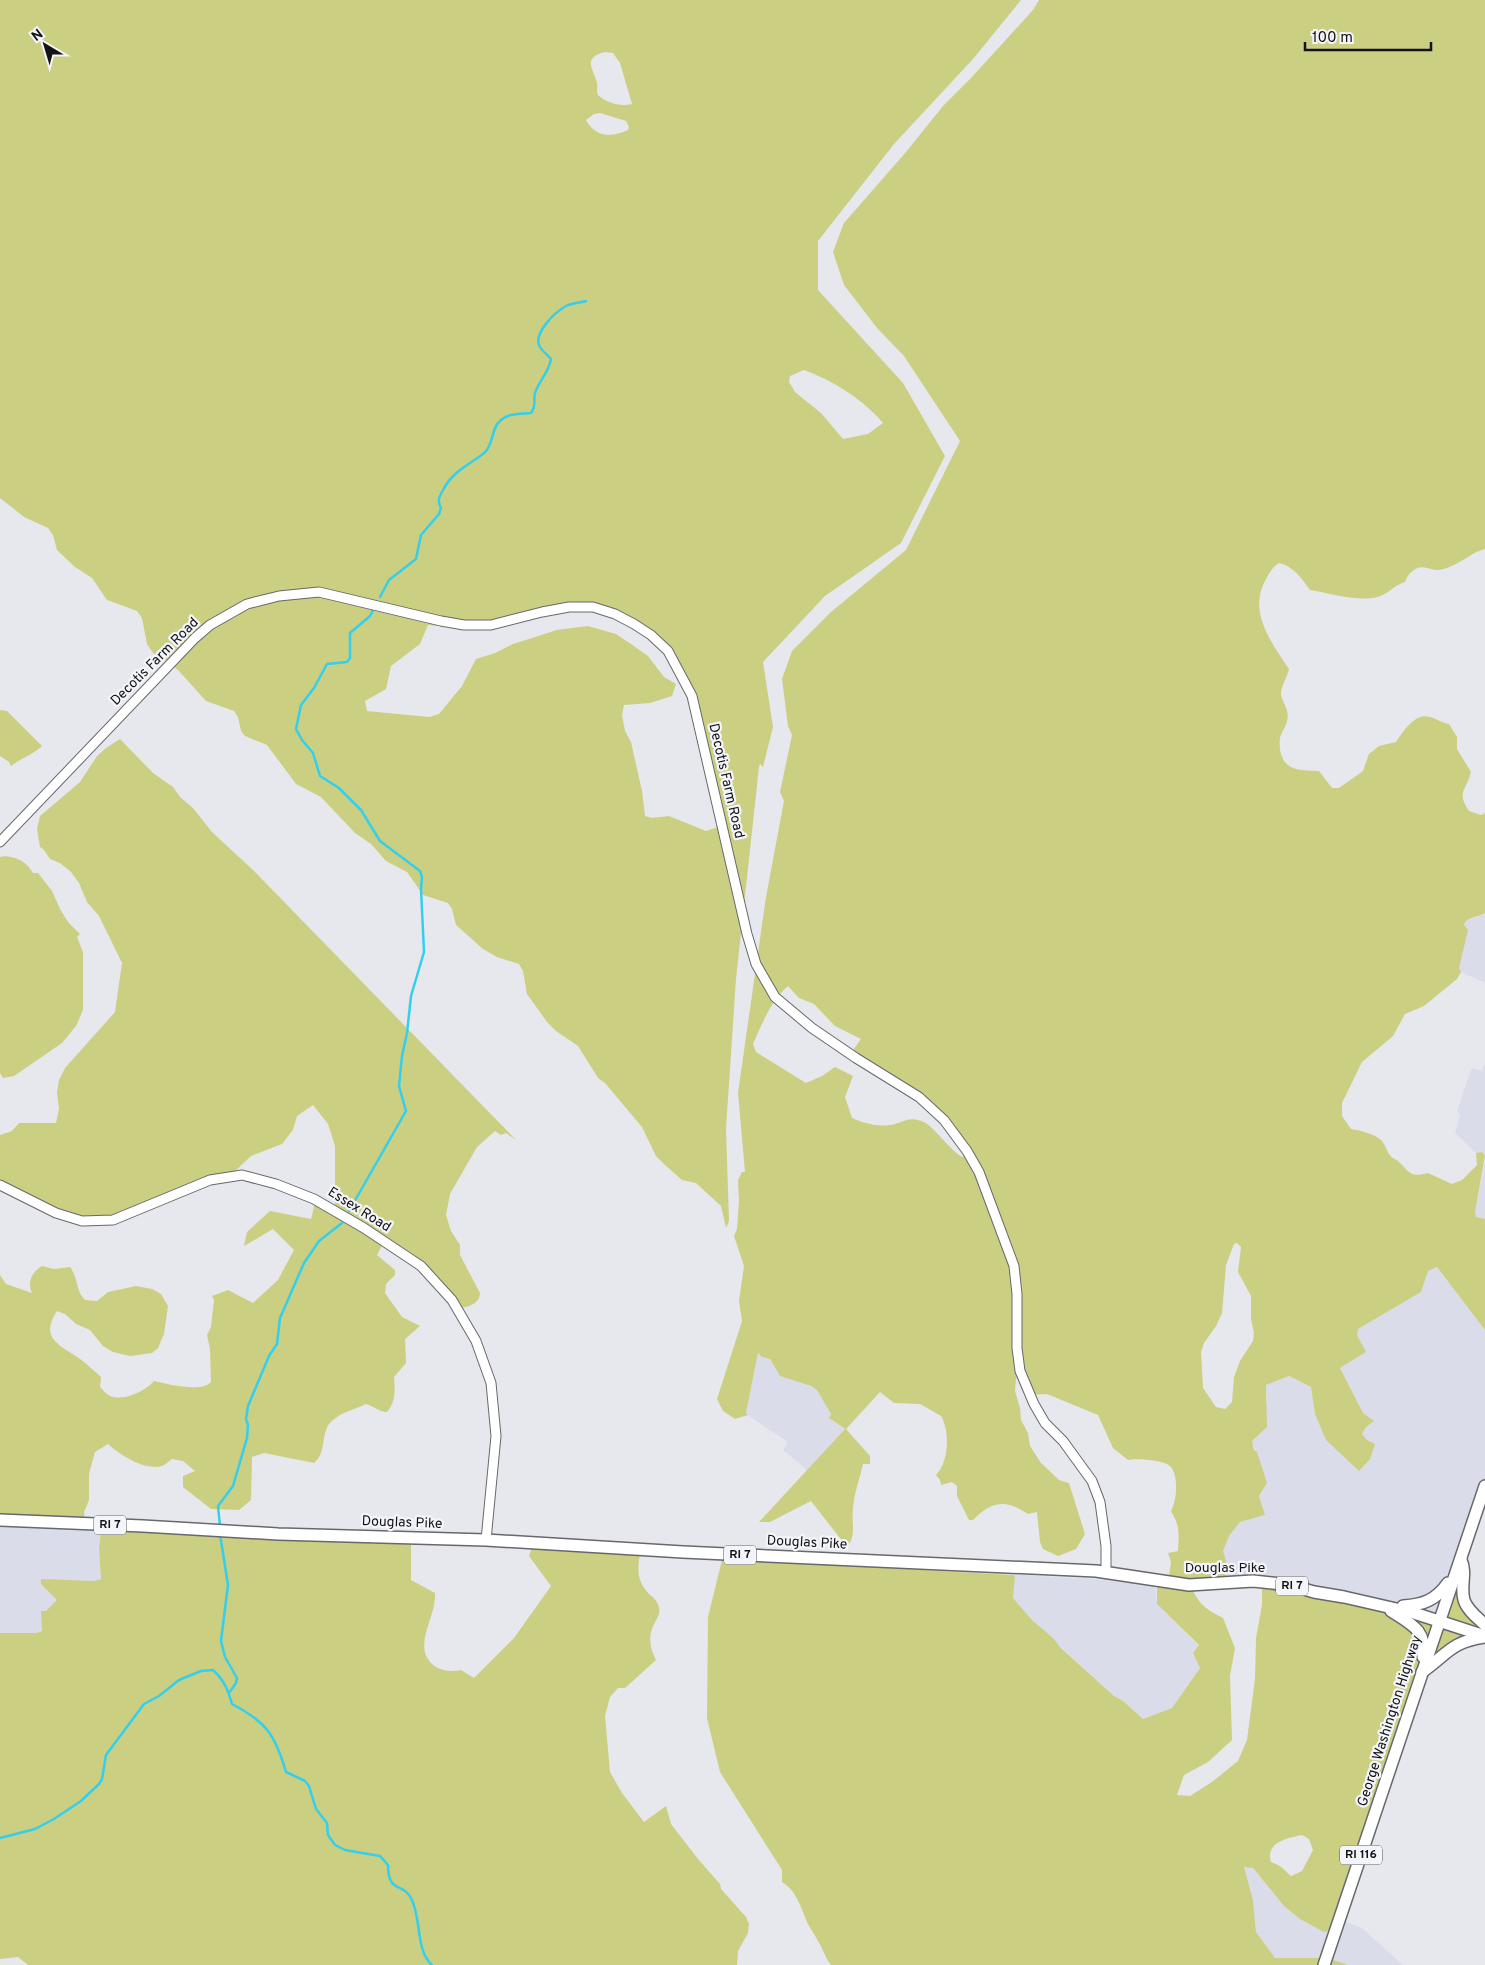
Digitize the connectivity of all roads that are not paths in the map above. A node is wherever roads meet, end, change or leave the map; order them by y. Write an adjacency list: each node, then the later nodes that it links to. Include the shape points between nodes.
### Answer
1 (0, 842): 7 (street, Decotis Farm Road, via 195,638 210,625 247,604 279,596 319,592 464,625 491,625 569,607 593,607 634,624 668,651 692,696 747,934 756,964 775,997 812,1028 919,1097 944,1120 979,1172 1014,1266 1020,1371 1045,1422 1064,1441 1092,1481 1100,1502)
2 (0, 1185): 5 (street, Essex Road, via 56,1213 82,1221 113,1220 210,1180 242,1175 314,1199 421,1266 452,1300 476,1341 491,1383 496,1436)
3 (1485, 1486): 6 (main road, George Washington Highway / RI 116)
4 (0, 1520): 5 (main road, Douglas Pike / RI 7, via 278,1534)
5 (486, 1540): 7 (main road, Douglas Pike / RI 7)
6 (1461, 1558): 8 (main road, via 1454,1575 1436,1598 1414,1605); 9 (main road, George Washington Highway / RI 116); 10 (main road, via 1464,1600)
7 (1106, 1572): 8 (main road, Douglas Pike / RI 7, via 1190,1584 1254,1581 1290,1585)
8 (1381, 1605): 9 (main road, Douglas Pike / RI 7); 12 (main road, via 1420,1633 1424,1644)
9 (1439, 1621): 11 (main road, Douglas Pike / RI 7); 12 (main road, George Washington Highway / RI 116)
10 (1485, 1625)
11 (1485, 1637): 12 (main road, via 1453,1646)
12 (1422, 1672): 13 (main road, George Washington Highway / RI 116)
13 (1324, 1965)

